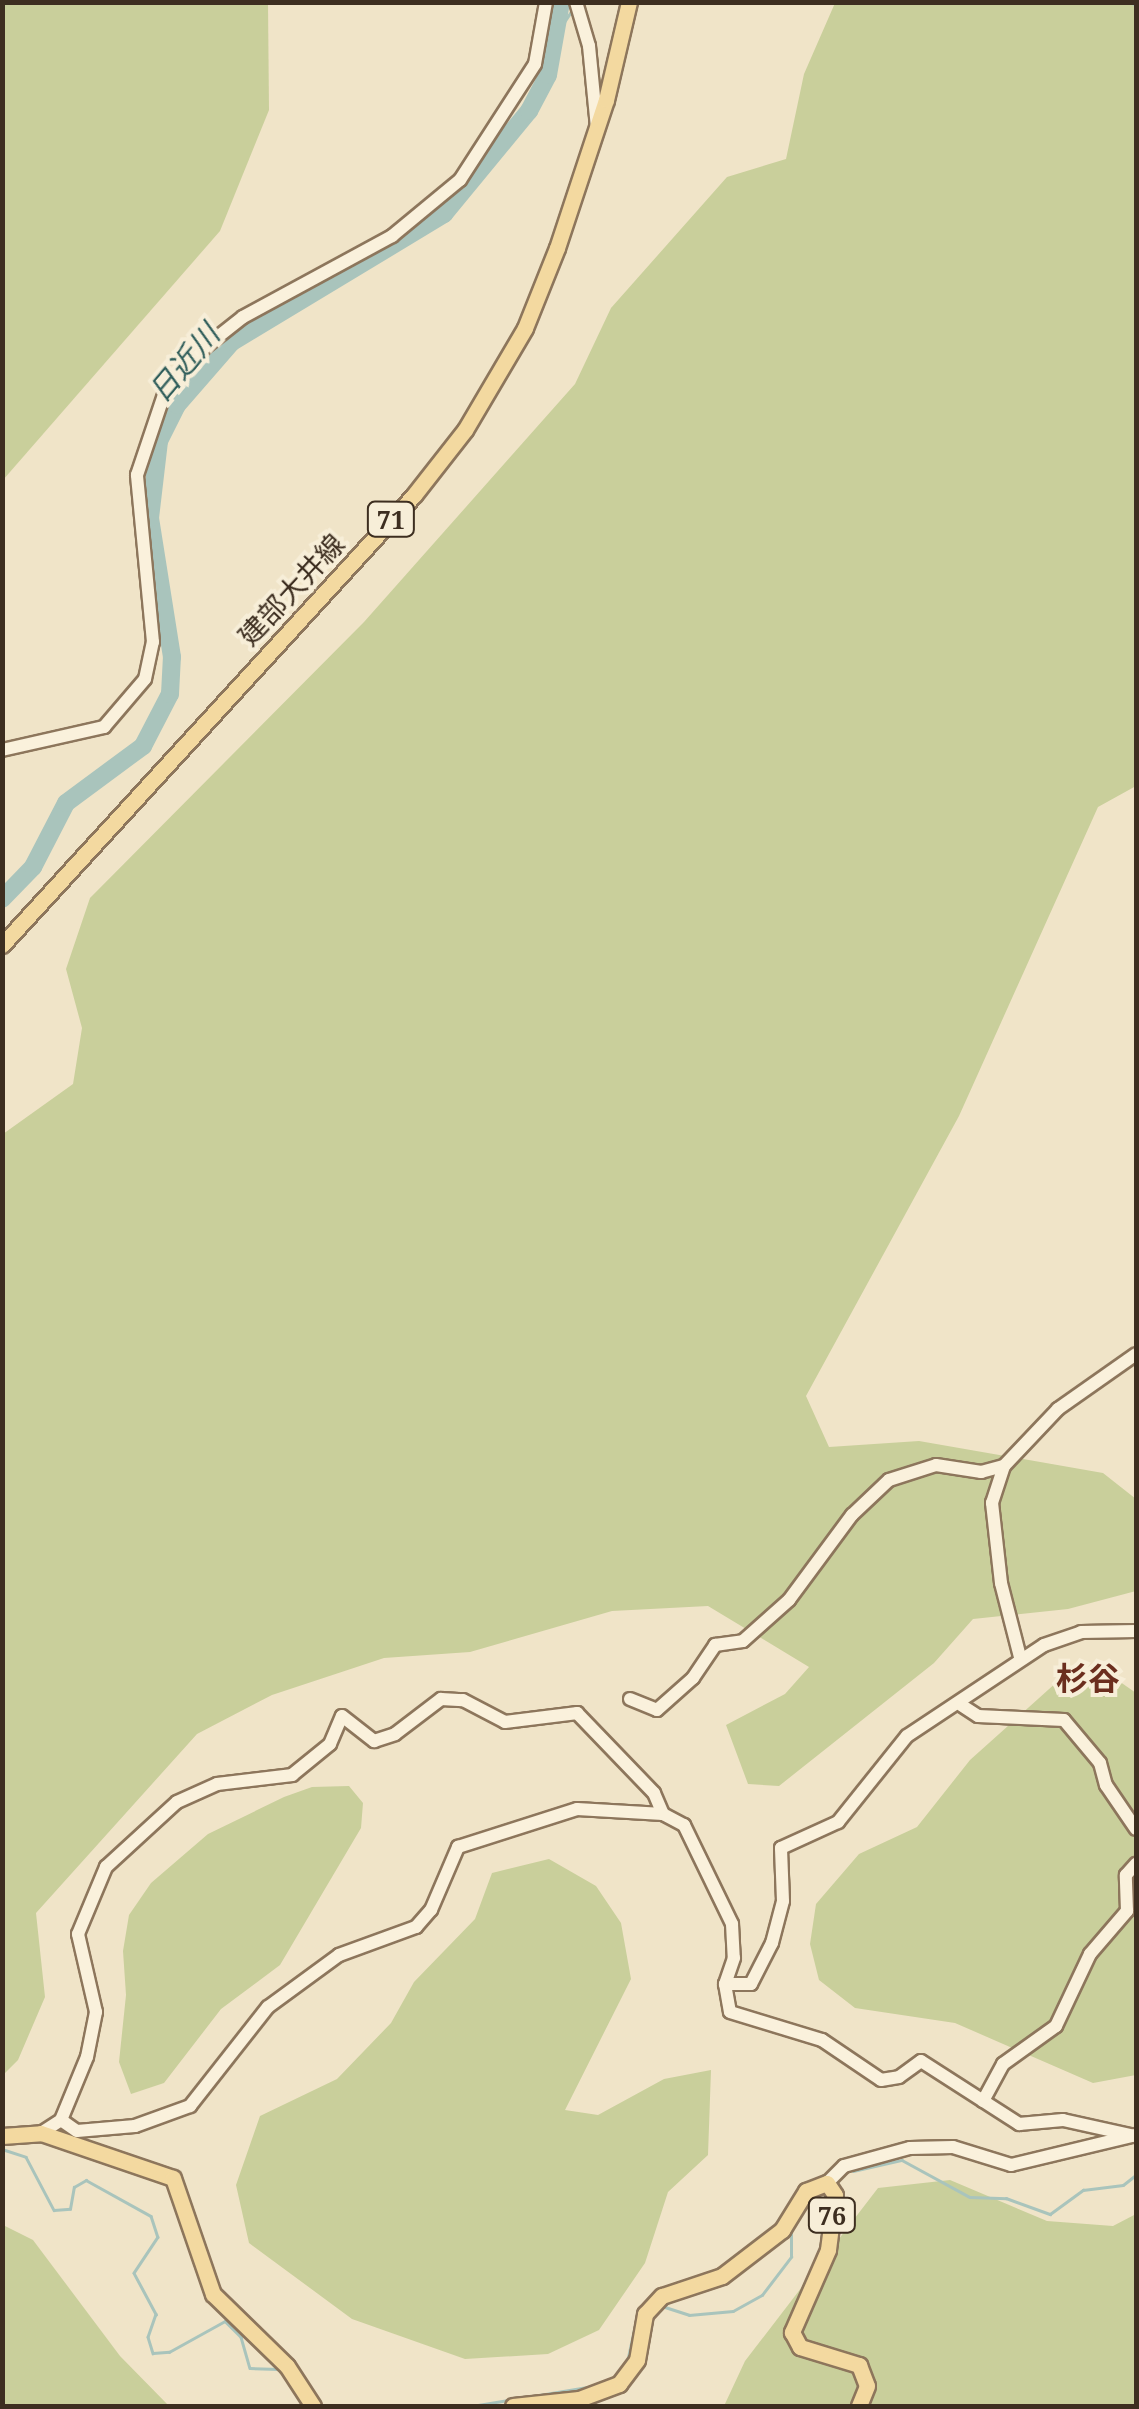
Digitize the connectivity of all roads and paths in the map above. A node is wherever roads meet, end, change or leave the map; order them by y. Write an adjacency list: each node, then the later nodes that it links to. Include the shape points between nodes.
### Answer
1 (546, 2): 5 (street, via 536,64 460,180 392,236 285,288 243,317 205,347 164,396 136,475 153,642 145,680 104,727)
2 (576, 2): 4 (street, via 589,46)
3 (630, 2): 4 (main road, 建部大井線 / 71)
4 (597, 127): 6 (main road, 建部大井線 / 71, via 524,328 465,430 414,495)
5 (2, 750)
6 (2, 945)
7 (1136, 1354): 8 (street, via 1058,1409)
8 (1004, 1466): 10 (street, via 992,1503 1001,1584); 11 (street, via 980,1472 936,1465 889,1480 852,1516 790,1600 742,1641 715,1645 693,1678 657,1710)
9 (1136, 1632): 10 (street, via 1081,1632)
10 (1020, 1657): 12 (street)
11 (630, 1699)
12 (961, 1704): 14 (street, via 978,1716 1064,1720 1100,1764); 16 (street, via 907,1736 838,1822 786,1842 772,1943 751,1984)
13 (663, 1814): 16 (street, via 684,1825 732,1924 734,1958); 18 (street, via 558,1811 468,1842 448,1864 431,1910 416,1927 339,1955 268,2007 190,2106 135,2126 76,2131); 18 (street, via 654,1793 576,1713 505,1722 463,1700 441,1699 396,1734 374,1741 342,1716 330,1744 292,1774 238,1779 188,1797 106,1867 78,1934 95,2021)
14 (1136, 1829)
15 (1136, 1864): 17 (street, via 1126,1875 1127,1912 1090,1954 1056,2026 1002,2064)
16 (725, 1984): 17 (street, via 730,2012 822,2040 874,2078 899,2078 922,2061)
17 (983, 2101): 21 (street, via 1019,2124 1063,2120)
18 (60, 2120): 19 (street)
19 (41, 2133): 20 (main road); 23 (main road, via 173,2178 212,2294 289,2368)
20 (2, 2136)
21 (1136, 2136): 22 (street, via 1011,2165 954,2147 910,2148 844,2166)
22 (827, 2183): 24 (main road, 76, via 806,2191 782,2230 734,2268 656,2302 642,2319 637,2360 619,2384 579,2399); 25 (main road, 76, via 835,2195 828,2250 792,2332 800,2348 859,2366 867,2386)
23 (312, 2406)
24 (512, 2406)
25 (859, 2406)

